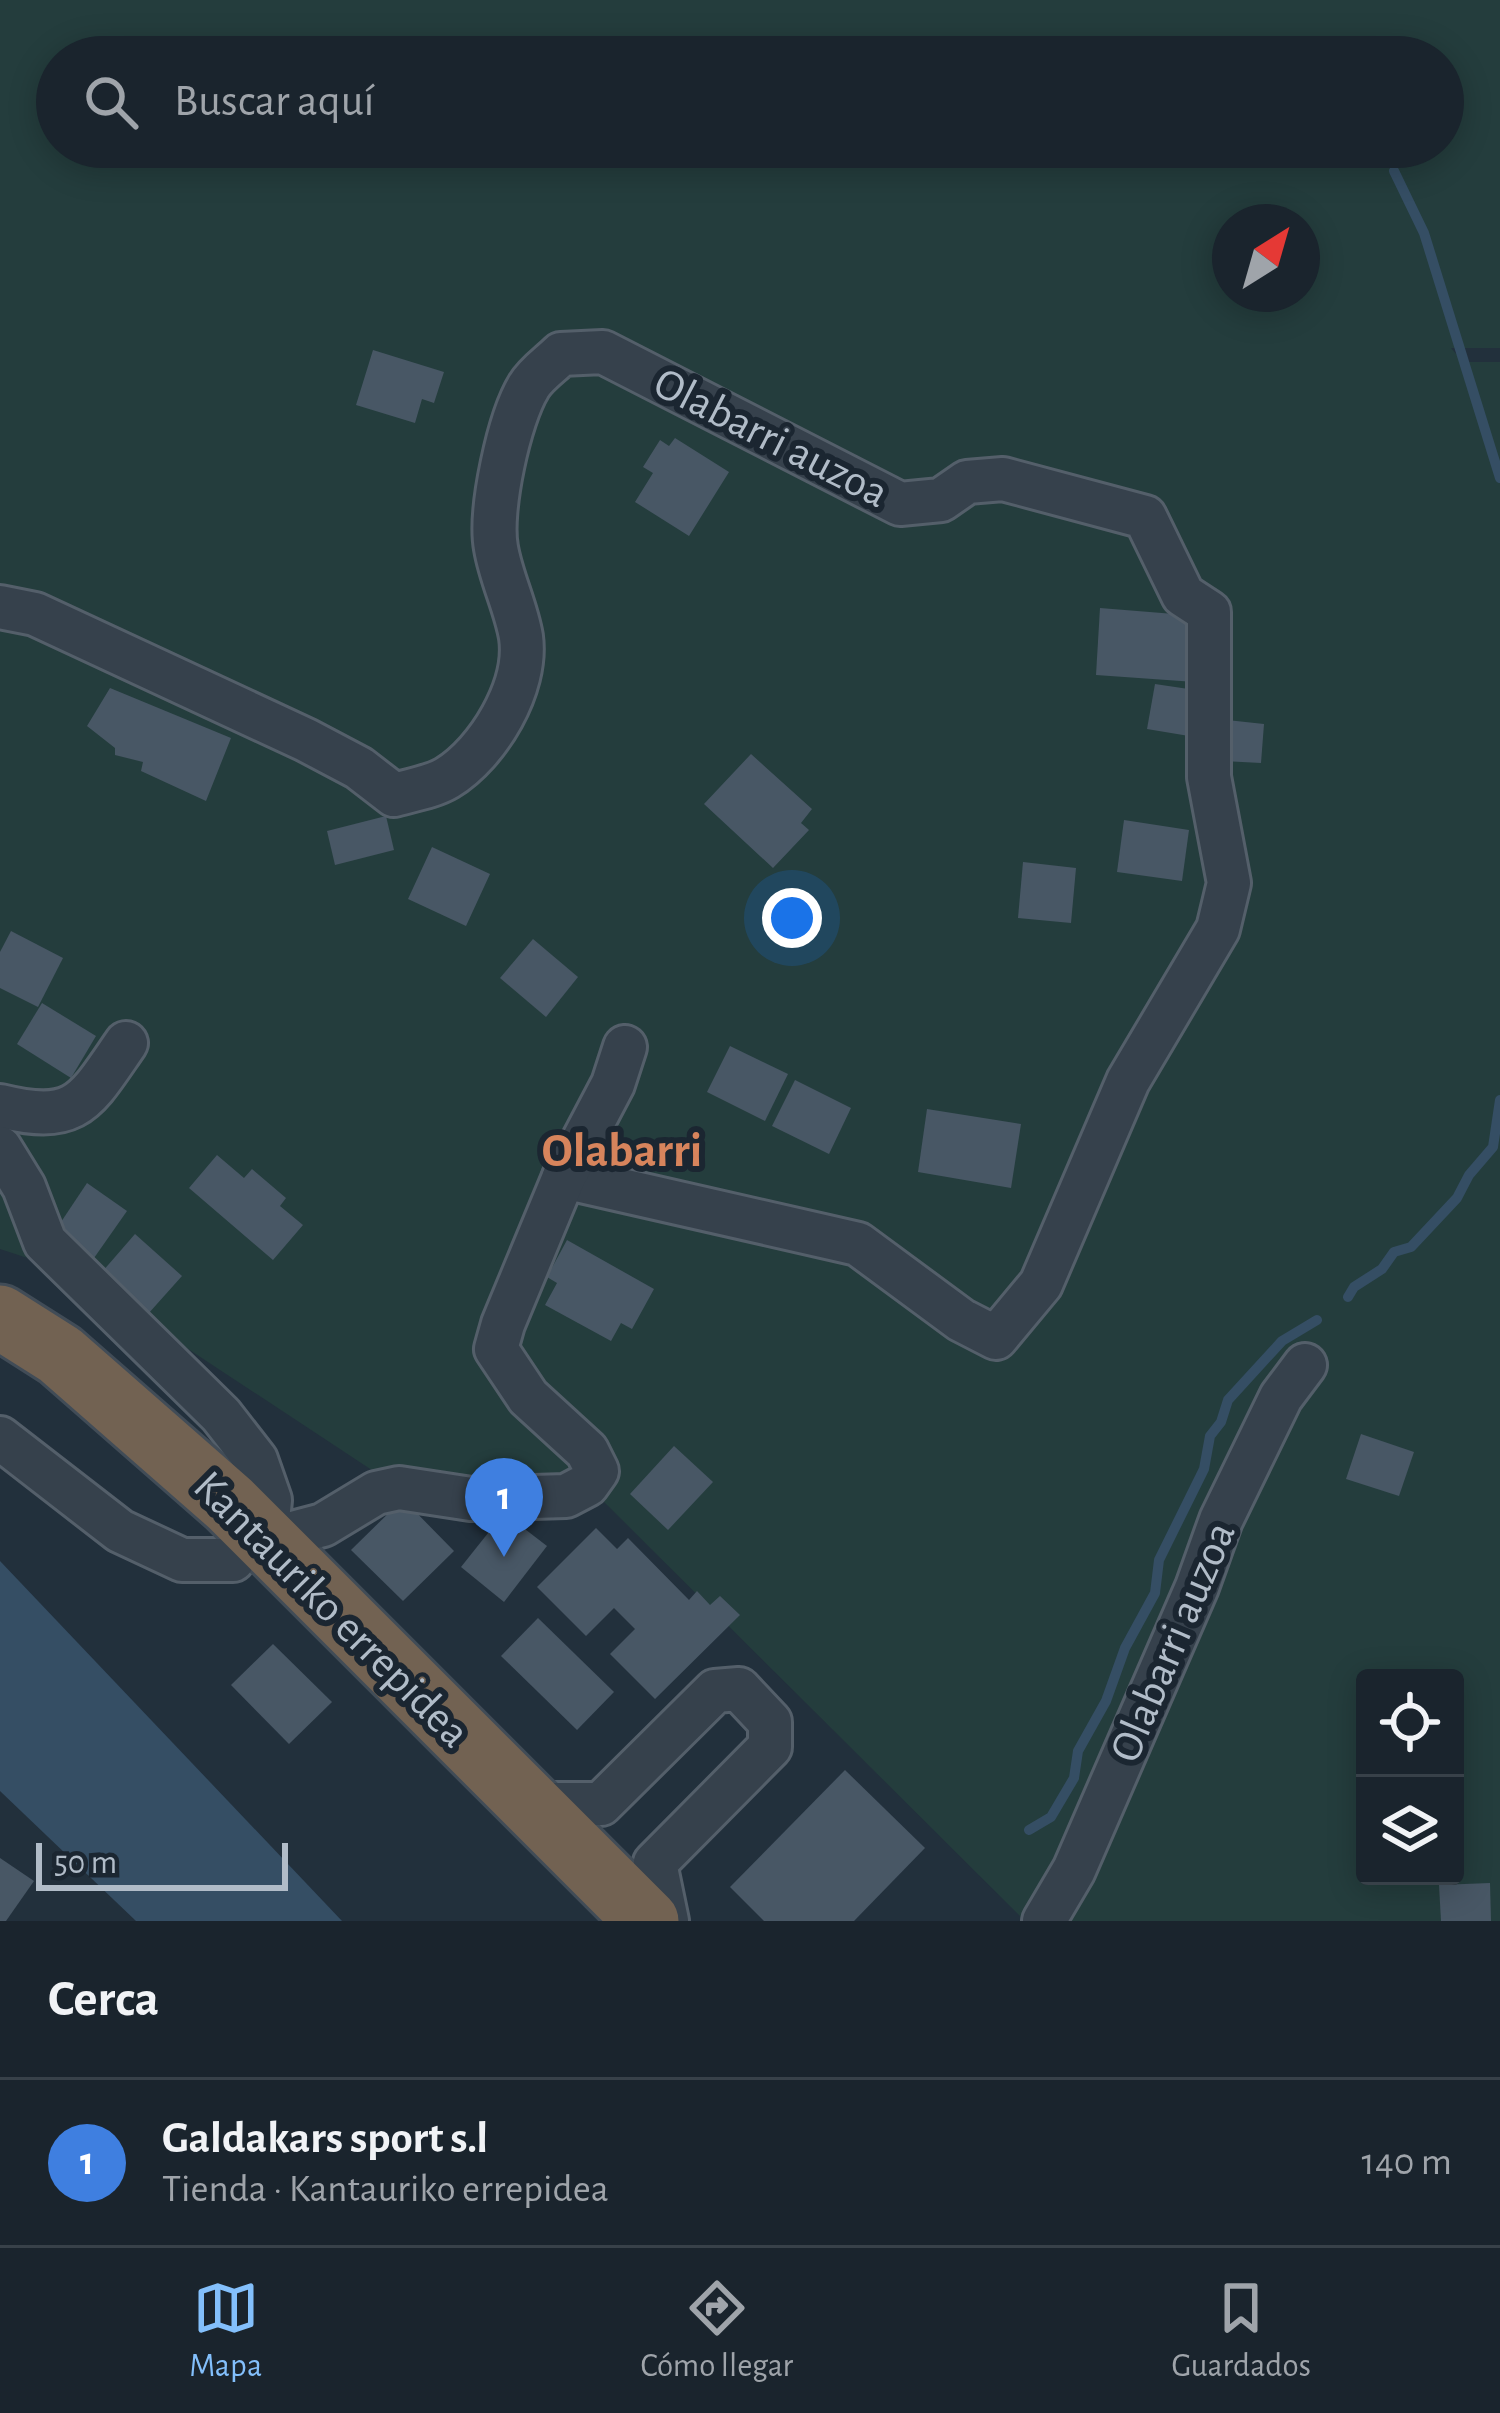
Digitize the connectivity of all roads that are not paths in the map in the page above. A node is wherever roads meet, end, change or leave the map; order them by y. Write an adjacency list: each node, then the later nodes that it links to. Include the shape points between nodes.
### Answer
1 (0, 608): 6 (lane, Olabarri auzoa, via 35,614 306,740 394,795 442,781 473,760 519,674 521,640 494,544 501,478 530,384 561,354 603,352 900,504 1003,479 1145,517 1183,595 1209,612 1209,777 1229,883 1218,928 1128,1081 1040,1284 996,1338 858,1244)
2 (126, 1043): 4 (lane, via 91,1093 67,1111 37,1115)
3 (625, 1047): 6 (lane)
4 (0, 1106)
5 (0, 1148): 11 (lane, via 45,1242 221,1415 256,1460 271,1500)
6 (564, 1177): 11 (lane, via 496,1349 529,1397 587,1451 598,1471 587,1485 566,1496 472,1499 399,1488)
7 (0, 1317): 11 (highway, Kantauriko errepidea, via 132,1414)
8 (0, 1360): 11 (highway)
9 (1306, 1365): 16 (lane, Olabarri auzoa, via 1281,1397 1221,1520 1074,1870)
10 (0, 1438): 11 (lane, via 120,1531 182,1560)
11 (249, 1550): 12 (highway, Kantauriko errepidea); 13 (highway)
12 (530, 1804): 14 (highway, Kantauriko errepidea); 15 (lane, via 601,1804 715,1691 739,1689 770,1722 770,1747 655,1863)
13 (599, 1921)
14 (647, 1921)
15 (667, 1921)
16 (1044, 1921)

